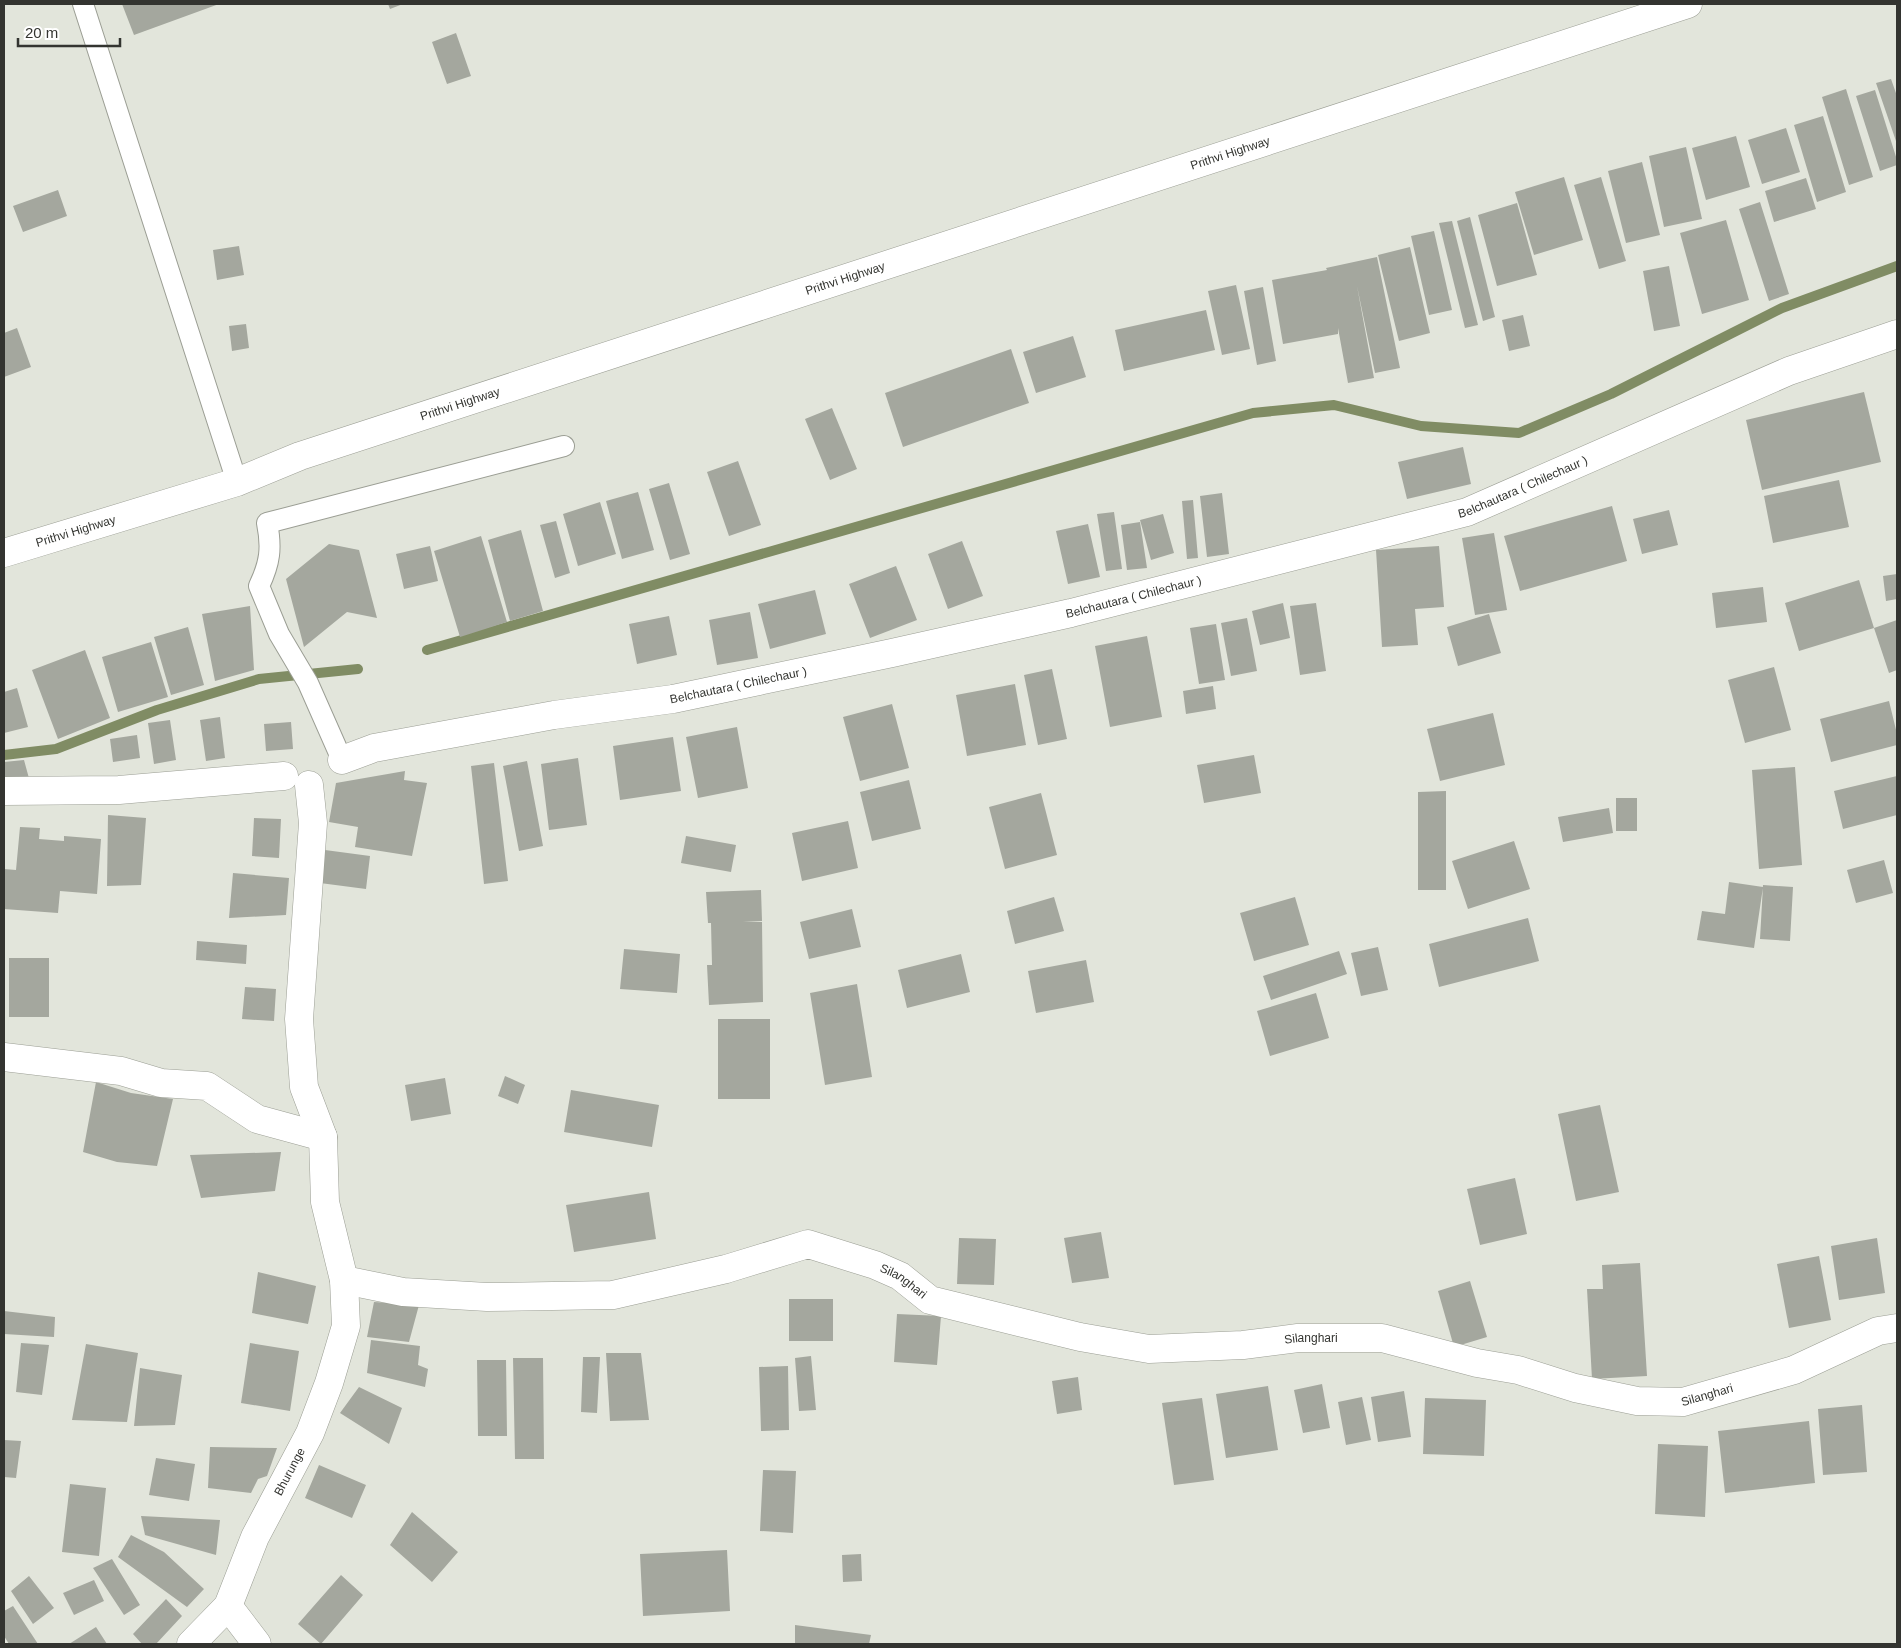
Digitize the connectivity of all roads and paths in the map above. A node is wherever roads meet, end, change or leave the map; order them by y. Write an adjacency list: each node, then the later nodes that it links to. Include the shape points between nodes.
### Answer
1 (83, 4): 5 (lane)
2 (1688, 4): 5 (main road, Prithvi Highway, via 300,456)
3 (1897, 334): 7 (main road, Belchautara ( Chilechaur ), via 1789,371 1467,512 1071,612 892,653 673,699 554,715 374,748)
4 (564, 446): 7 (lane, via 267,523 269,564 260,586 278,634 308,683)
5 (237, 482): 6 (main road, Prithvi Highway)
6 (4, 553)
7 (342, 760)
8 (284, 776): 10 (main road, via 119,790)
9 (309, 785): 12 (main road, Bhurunge, via 313,822 299,1019 304,1087)
10 (4, 791)
11 (4, 1057): 12 (main road, via 121,1071 161,1083 207,1086 257,1119)
12 (323, 1137): 13 (main road, Bhurunge, via 325,1202)
13 (344, 1280): 14 (main road, Silanghari, via 403,1292 487,1297 613,1295 726,1269 808,1244 900,1276 930,1300 1080,1337 1149,1349 1243,1345 1298,1338 1382,1338 1637,1401 1683,1402 1794,1370 1878,1331); 15 (main road, Bhurunge, via 346,1326 329,1383 310,1432 255,1537)
14 (1897, 1328)
15 (228, 1606): 16 (main road, Bhurunge); 17 (main road)
16 (191, 1644)
17 (258, 1644)

